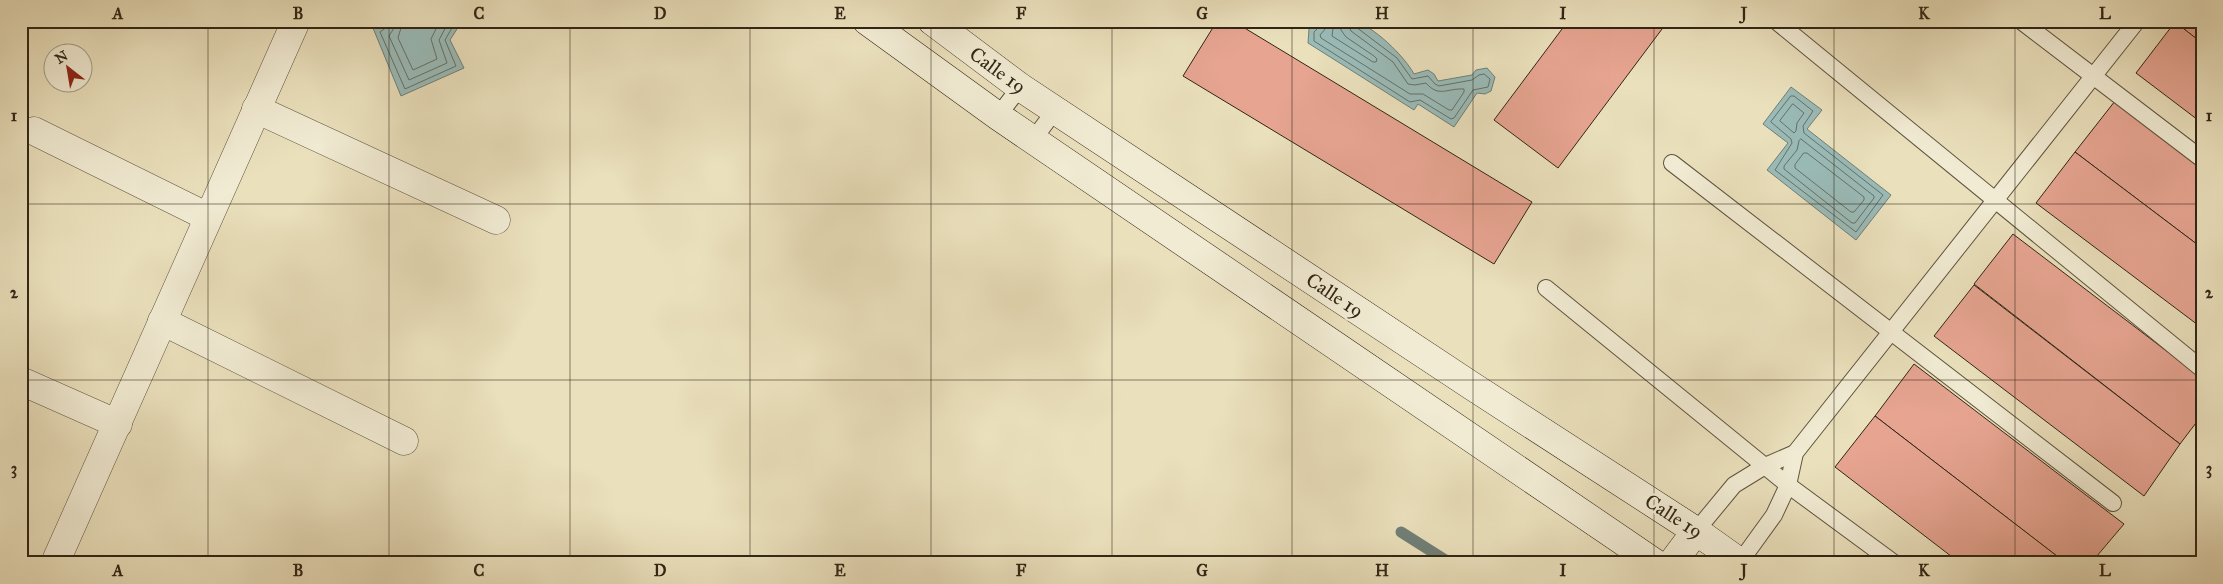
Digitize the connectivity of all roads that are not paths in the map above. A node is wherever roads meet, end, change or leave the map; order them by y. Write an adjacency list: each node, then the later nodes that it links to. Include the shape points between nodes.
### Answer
1 (296, 21): 9 (street)
2 (867, 21): 11 (street, Calle 19)
3 (932, 21): 8 (street, Calle 19)
4 (1776, 21): 16 (lane)
5 (2021, 21): 7 (lane)
6 (2137, 21): 7 (lane)
7 (2093, 76): 14 (lane); 16 (lane)
8 (1020, 87): 10 (street, Calle 19); 11 (lane)
9 (256, 109): 17 (street); 18 (street)
10 (1056, 109): 13 (lane); 30 (street, Calle 19)
11 (998, 116): 13 (street, Calle 19)
12 (34, 131): 17 (street)
13 (1033, 140): 33 (street, Calle 19)
14 (2202, 158)
15 (1672, 164): 21 (lane)
16 (1995, 200): 21 (lane); 22 (lane)
17 (208, 217): 20 (street)
18 (496, 220)
19 (1546, 288): 27 (lane)
20 (162, 321): 24 (street); 25 (street)
21 (1891, 332): 26 (lane); 29 (lane)
22 (2202, 369)
23 (21, 381): 24 (street)
24 (118, 424): 31 (street)
25 (404, 441)
26 (1795, 453): 27 (lane); 28 (lane)
27 (1765, 466): 28 (lane); 30 (lane, via 1734,485)
28 (1788, 485): 32 (lane, via 1774,515); 35 (lane)
29 (2113, 503)
30 (1696, 531): 32 (street, Calle 19); 34 (street)
31 (64, 560)
32 (1740, 562)
33 (1655, 563)
34 (1672, 563)
35 (1894, 563)

